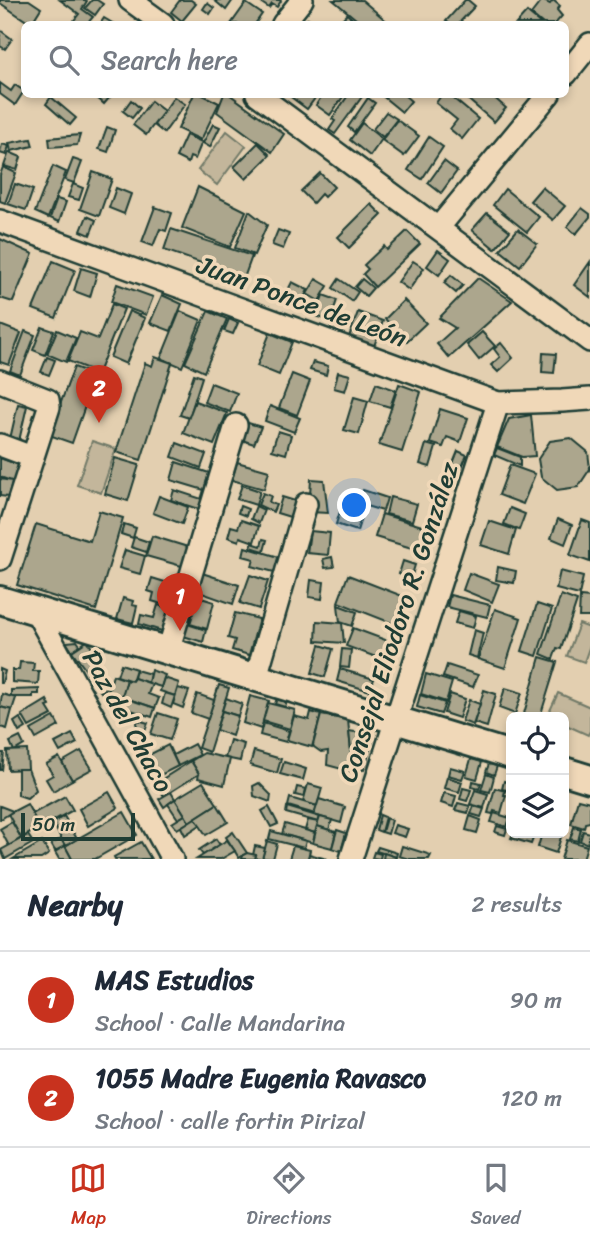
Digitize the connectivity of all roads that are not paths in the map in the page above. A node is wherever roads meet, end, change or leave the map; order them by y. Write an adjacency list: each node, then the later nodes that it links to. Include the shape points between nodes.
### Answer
1 (130, 0): 3 (street)
2 (302, 0): 4 (street)
3 (159, 21)
4 (285, 21)
5 (590, 44): 6 (street)
6 (569, 69)
7 (262, 98): 10 (street)
8 (546, 98): 10 (street)
9 (0, 221): 14 (street, Juan Ponce de León)
10 (439, 227): 11 (street)
11 (590, 341)
12 (0, 381): 17 (street, via 48,400)
13 (590, 399): 14 (street, Juan Ponce de León)
14 (498, 403): 24 (street, Consejal Eliodoro R. González)
15 (236, 425): 22 (street)
16 (0, 445): 17 (street)
17 (32, 457): 19 (street)
18 (306, 504): 23 (street)
19 (0, 559)
20 (0, 600): 21 (main road)
21 (35, 610): 22 (main road); 28 (street, Paz del Chaco)
22 (168, 651): 23 (main road)
23 (256, 677): 24 (main road)
24 (396, 720): 25 (main road); 29 (street, Consejal Eliodoro R. González)
25 (506, 753)
26 (569, 773): 27 (main road)
27 (590, 779)
28 (172, 859)
29 (351, 859)

